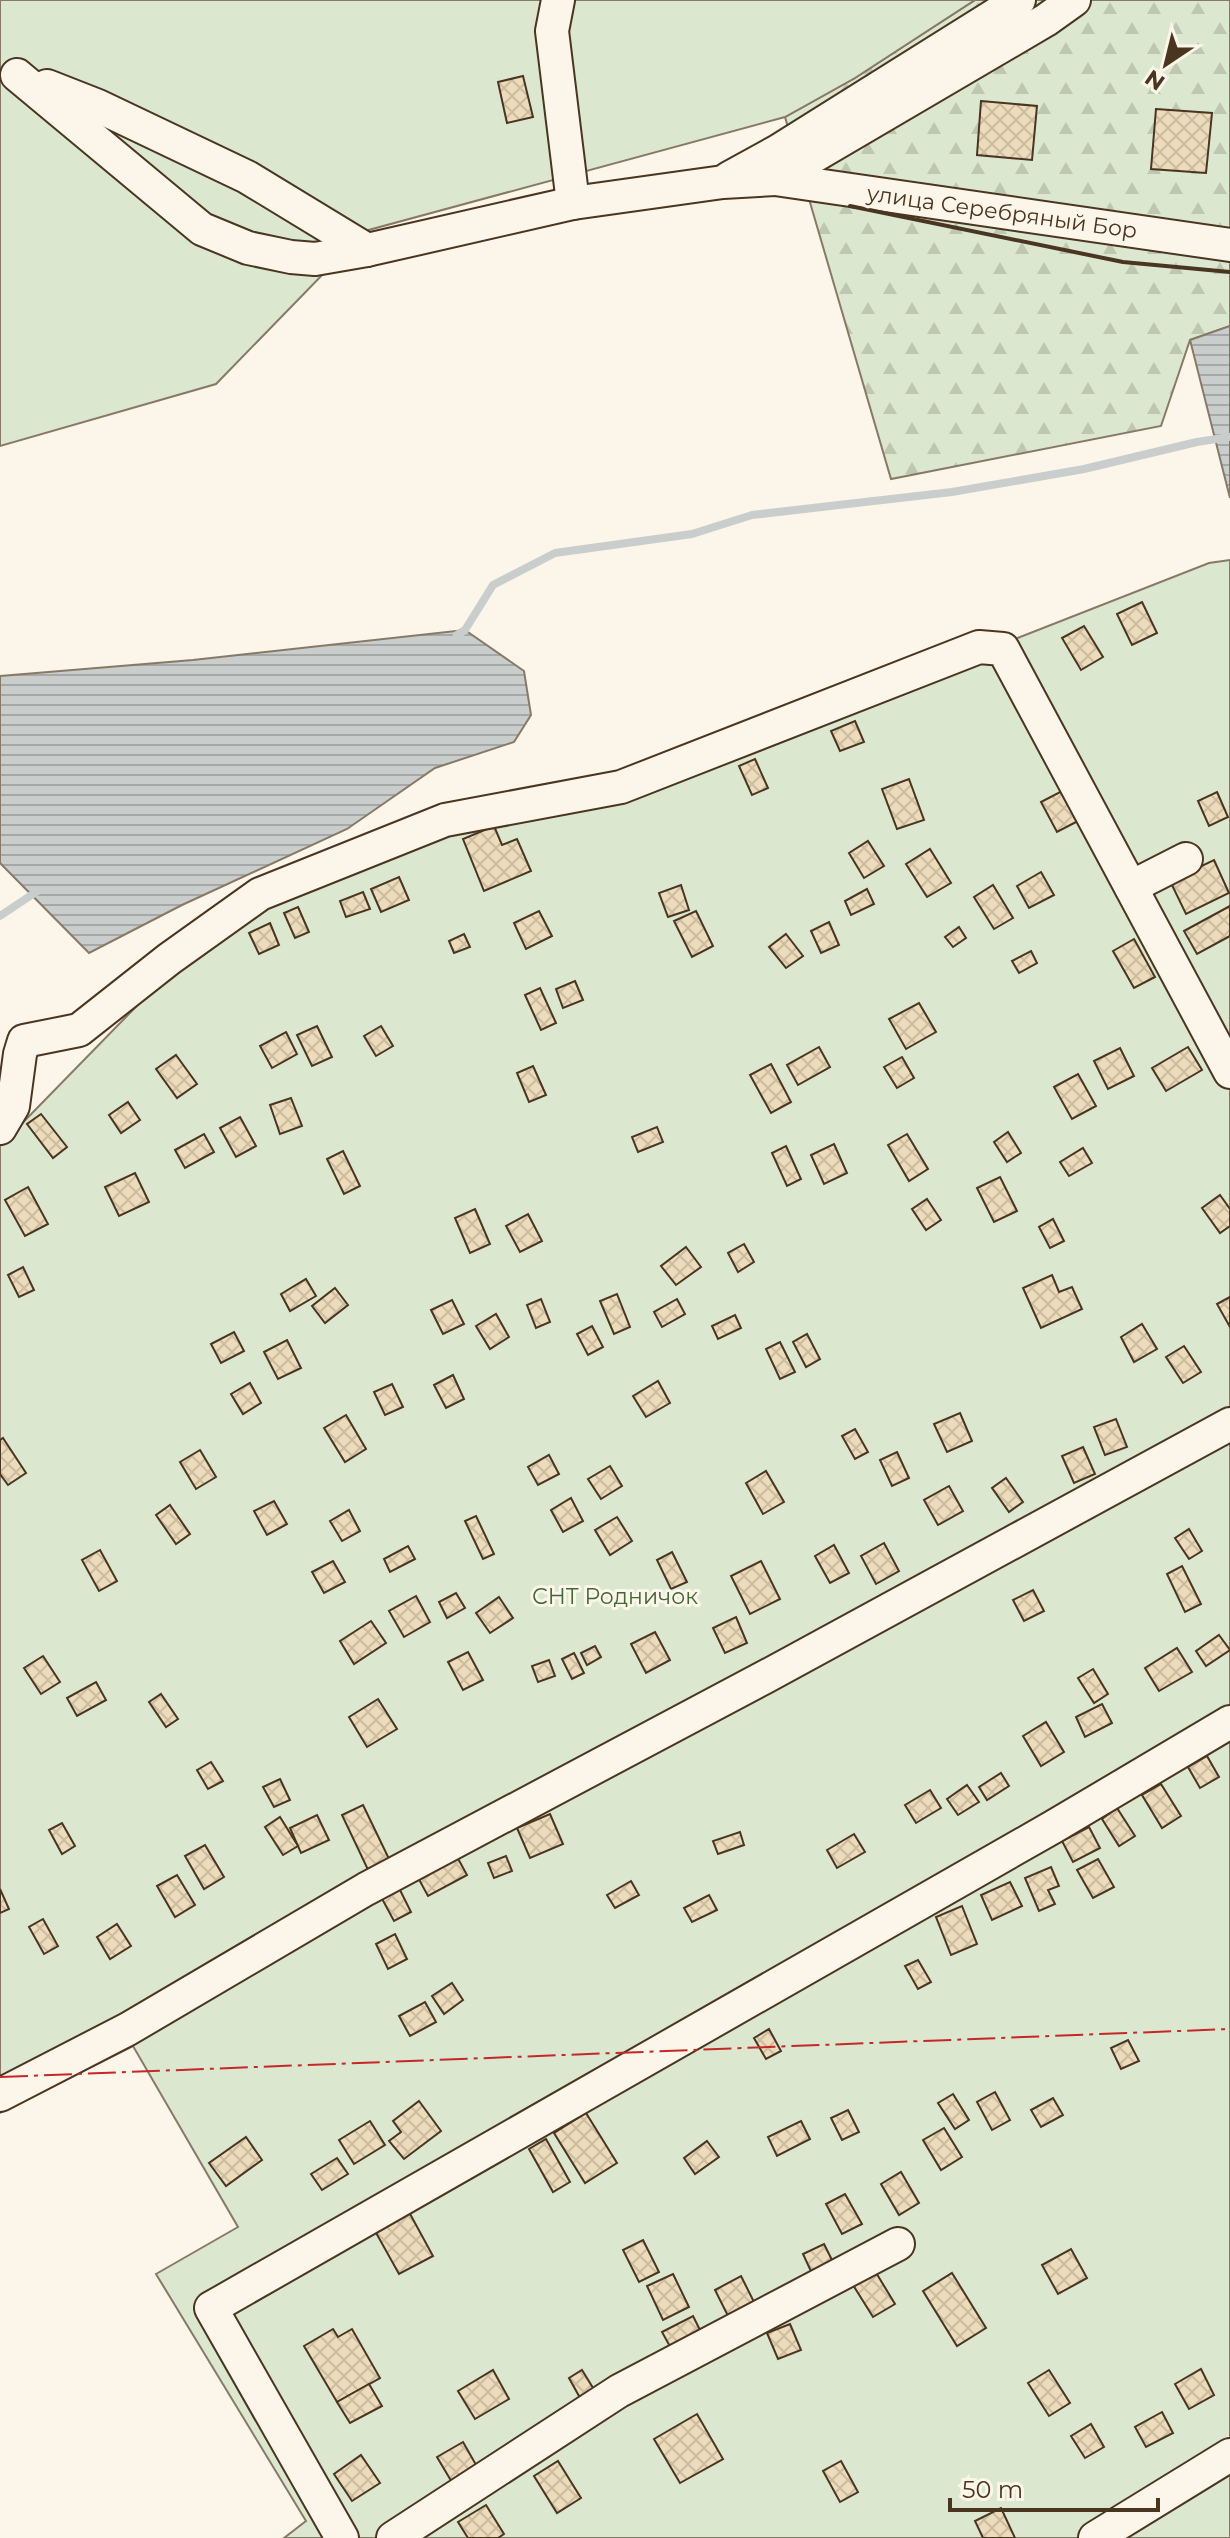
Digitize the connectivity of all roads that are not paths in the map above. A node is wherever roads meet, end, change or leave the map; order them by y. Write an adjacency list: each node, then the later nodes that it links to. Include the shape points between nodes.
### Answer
1 (558, 0): 7 (street, via 552,31)
2 (1019, 0): 6 (street)
3 (1074, 0): 5 (street)
4 (9, 72): 9 (street, via 98,106 247,177); 9 (street, улица Серебряный Бор, via 202,229 248,248 291,257 315,259)
5 (775, 179): 6 (street, улица Серебряный Бор); 8 (street, улица Серебряный Бор)
6 (723, 182): 7 (street, улица Серебряный Бор)
7 (573, 203): 9 (street, улица Серебряный Бор)
8 (1230, 245)
9 (367, 250)
10 (1186, 859): 11 (street)
11 (1131, 887): 12 (street); 13 (street, via 1003,649 979,647 621,787 445,820 260,894 79,1030 24,1041 13,1106)
12 (1230, 1072)
13 (0, 1128)
14 (1230, 1424): 16 (street, via 366,1889 128,2029)
15 (1230, 1722): 19 (street, via 211,2308)
16 (0, 2095)
17 (898, 2244): 20 (street, via 619,2391)
18 (1230, 2455): 21 (street)
19 (342, 2538)
20 (393, 2538)
21 (1095, 2538)

